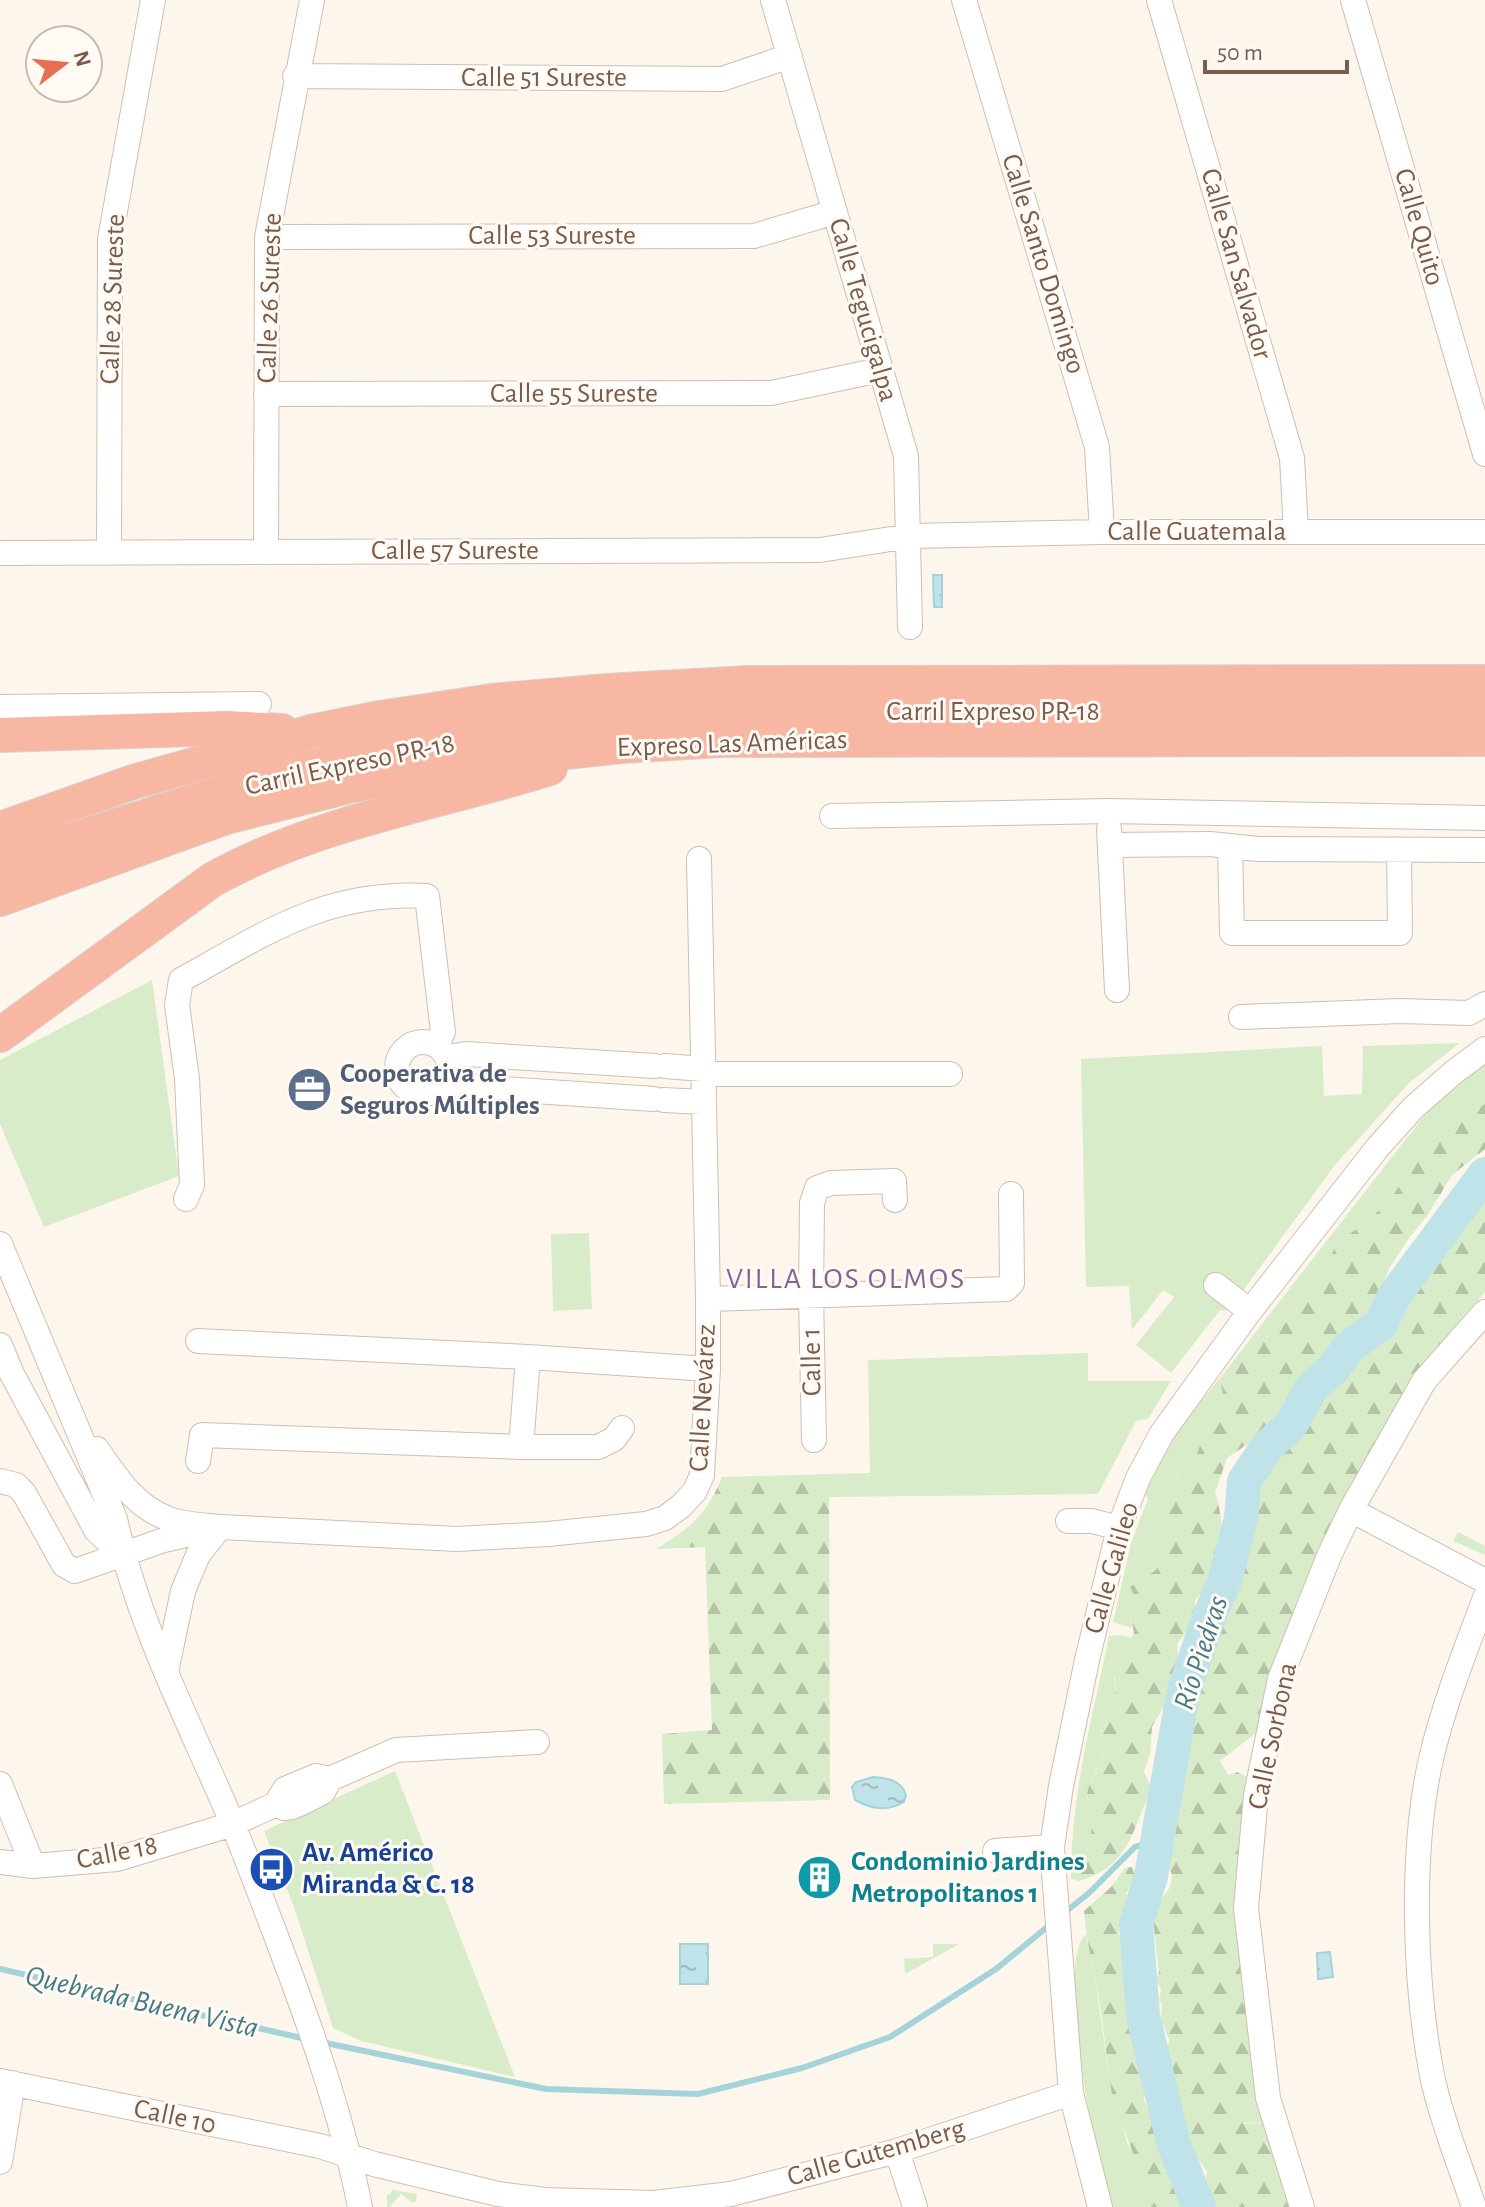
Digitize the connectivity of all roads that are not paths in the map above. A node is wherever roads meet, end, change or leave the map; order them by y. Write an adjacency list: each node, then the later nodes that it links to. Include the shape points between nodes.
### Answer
1 (153, 0): 20 (street, Calle 28 Sureste, via 110,239)
2 (312, 0): 8 (street, Calle 26 Sureste)
3 (773, 0): 7 (street, Calle Tegucigalpa)
4 (964, 0): 15 (street, Calle Santo Domingo, via 1097,447)
5 (1159, 0): 14 (street, Calle San Salvador, via 1292,458)
6 (1353, 0): 13 (street, Calle Quito)
7 (790, 56): 8 (street, Calle 51 Sureste, via 722,79); 9 (street, Calle Tegucigalpa)
8 (295, 76): 10 (street, Calle 26 Sureste)
9 (835, 212): 10 (street, Calle 53 Sureste, via 754,236); 11 (street, Calle Tegucigalpa)
10 (267, 237): 12 (street, Calle 26 Sureste)
11 (880, 370): 12 (street, Calle 55 Sureste, via 771,393); 17 (street, Calle Tegucigalpa, via 906,456)
12 (266, 394): 18 (street, Calle 26 Sureste)
13 (1485, 454)
14 (1296, 531): 15 (street, Calle Guatemala); 16 (street, Calle Guatemala)
15 (1102, 532): 17 (street, Calle Guatemala)
16 (1485, 532)
17 (910, 536): 18 (street, Calle 57 Sureste, via 820,550); 21 (street, Calle Tegucigalpa)
18 (266, 551): 20 (street, Calle 57 Sureste)
19 (0, 553): 20 (street, Calle 57 Sureste)
20 (109, 553)
21 (910, 627)
22 (1485, 682): 26 (highway, Expreso Las Américas, via 692,686 492,701)
23 (259, 704): 25 (street)
24 (1485, 710): 33 (highway, Carril Expreso PR-18, via 754,713 654,719 493,735 328,764)
25 (2, 729): 26 (highway)
26 (311, 732): 32 (highway, Expreso Las Américas, via 133,782)
27 (1485, 739): 28 (highway, Expreso Las Américas, via 721,740)
28 (622, 746): 41 (highway, Expreso Las Américas, via 491,760 353,785 226,817); 45 (highway, via 369,819 242,864 212,880)
29 (1109, 811): 30 (street); 31 (street); 34 (street)
30 (832, 816)
31 (1485, 818)
32 (0, 829)
33 (84, 837): 39 (highway, Carril Expreso PR-18); 40 (highway, Carril Expreso PR-18)
34 (1110, 845): 35 (street); 42 (street)
35 (1230, 846): 36 (street); 36 (street, via 1232,933 1400,933)
36 (1399, 850): 37 (street)
37 (1485, 850)
38 (699, 859): 49 (street, Calle Nevárez)
39 (0, 864)
40 (0, 873)
41 (0, 899)
42 (1117, 990)
43 (1477, 1009): 44 (street); 46 (street)
44 (1241, 1017)
45 (0, 1035)
46 (1485, 1037)
47 (1485, 1049): 60 (street, Calle Galileo, via 1413,1108 1378,1147)
48 (442, 1051): 49 (street); 51 (street, via 449,1067); 51 (street, via 428,1042 410,1045 397,1068 403,1085 418,1094); 55 (street, via 427,896 363,897 303,914 181,980 177,1005 192,1185)
49 (703, 1071): 50 (street); 52 (street, Calle Nevárez)
50 (950, 1074)
51 (443, 1085): 52 (street)
52 (703, 1102): 59 (street, Calle Nevárez)
53 (894, 1190): 58 (street, Calle 1, via 831,1183 817,1188 812,1203)
54 (1011, 1194): 58 (street, via 1011,1287)
55 (186, 1199)
56 (0, 1244): 66 (street)
57 (1216, 1285): 60 (street)
58 (811, 1295): 59 (street); 68 (street, Calle 1)
59 (708, 1299): 65 (street, Calle Nevárez)
60 (1250, 1311): 75 (street, Calle Galileo, via 1162,1433)
61 (1485, 1312): 72 (street, Calle Sorbona, via 1424,1381)
62 (198, 1341): 64 (street)
63 (0, 1345): 76 (street, via 96,1530)
64 (528, 1357): 65 (street); 69 (street)
65 (708, 1369): 74 (street, Calle Nevárez, via 702,1475 695,1491 665,1518 548,1534 457,1539)
66 (67, 1408): 74 (street, via 118,1481 144,1506 170,1520); 76 (street, via 115,1519)
67 (622, 1428): 69 (street, via 598,1447)
68 (814, 1440)
69 (521, 1447): 70 (street, via 202,1435)
70 (198, 1461)
71 (0, 1481): 76 (street, Calle Nevárez, via 24,1493 69,1570)
72 (1351, 1510): 77 (street); 97 (street, Calle Sorbona, via 1280,1679 1256,1795 1246,1908 1268,2098)
73 (1068, 1521): 75 (street)
74 (220, 1527): 76 (street, Calle Nevárez); 79 (street, via 198,1555 183,1591)
75 (1119, 1528): 83 (street, Calle Galileo, via 1087,1660)
76 (123, 1556): 79 (street)
77 (1485, 1581)
78 (1485, 1598): 98 (street, via 1431,1761 1419,1848 1417,1940 1433,2081)
79 (166, 1673): 82 (street)
80 (537, 1742): 82 (street, Calle 18, via 396,1750 330,1779 310,1800 284,1808 276,1804)
81 (0, 1784): 86 (street)
82 (233, 1824): 86 (street, Calle 18, via 117,1859); 90 (street, via 309,2022)
83 (1052, 1847): 84 (street); 88 (street, Calle Galileo)
84 (995, 1851)
85 (0, 1862): 86 (street, Calle 18)
86 (33, 1866)
87 (6, 2082): 90 (street, Calle 10); 91 (street)
88 (1071, 2093): 89 (street, Calle Gutemberg); 96 (street, Calle Galileo)
89 (897, 2151): 93 (street, Calle Gutemberg); 95 (street)
90 (349, 2154): 92 (street, Calle Gutemberg); 94 (street)
91 (0, 2162)
92 (498, 2200): 93 (street, Calle Gutemberg)
93 (732, 2200)
94 (360, 2207)
95 (915, 2207)
96 (1100, 2207)
97 (1302, 2207)
98 (1474, 2207)

